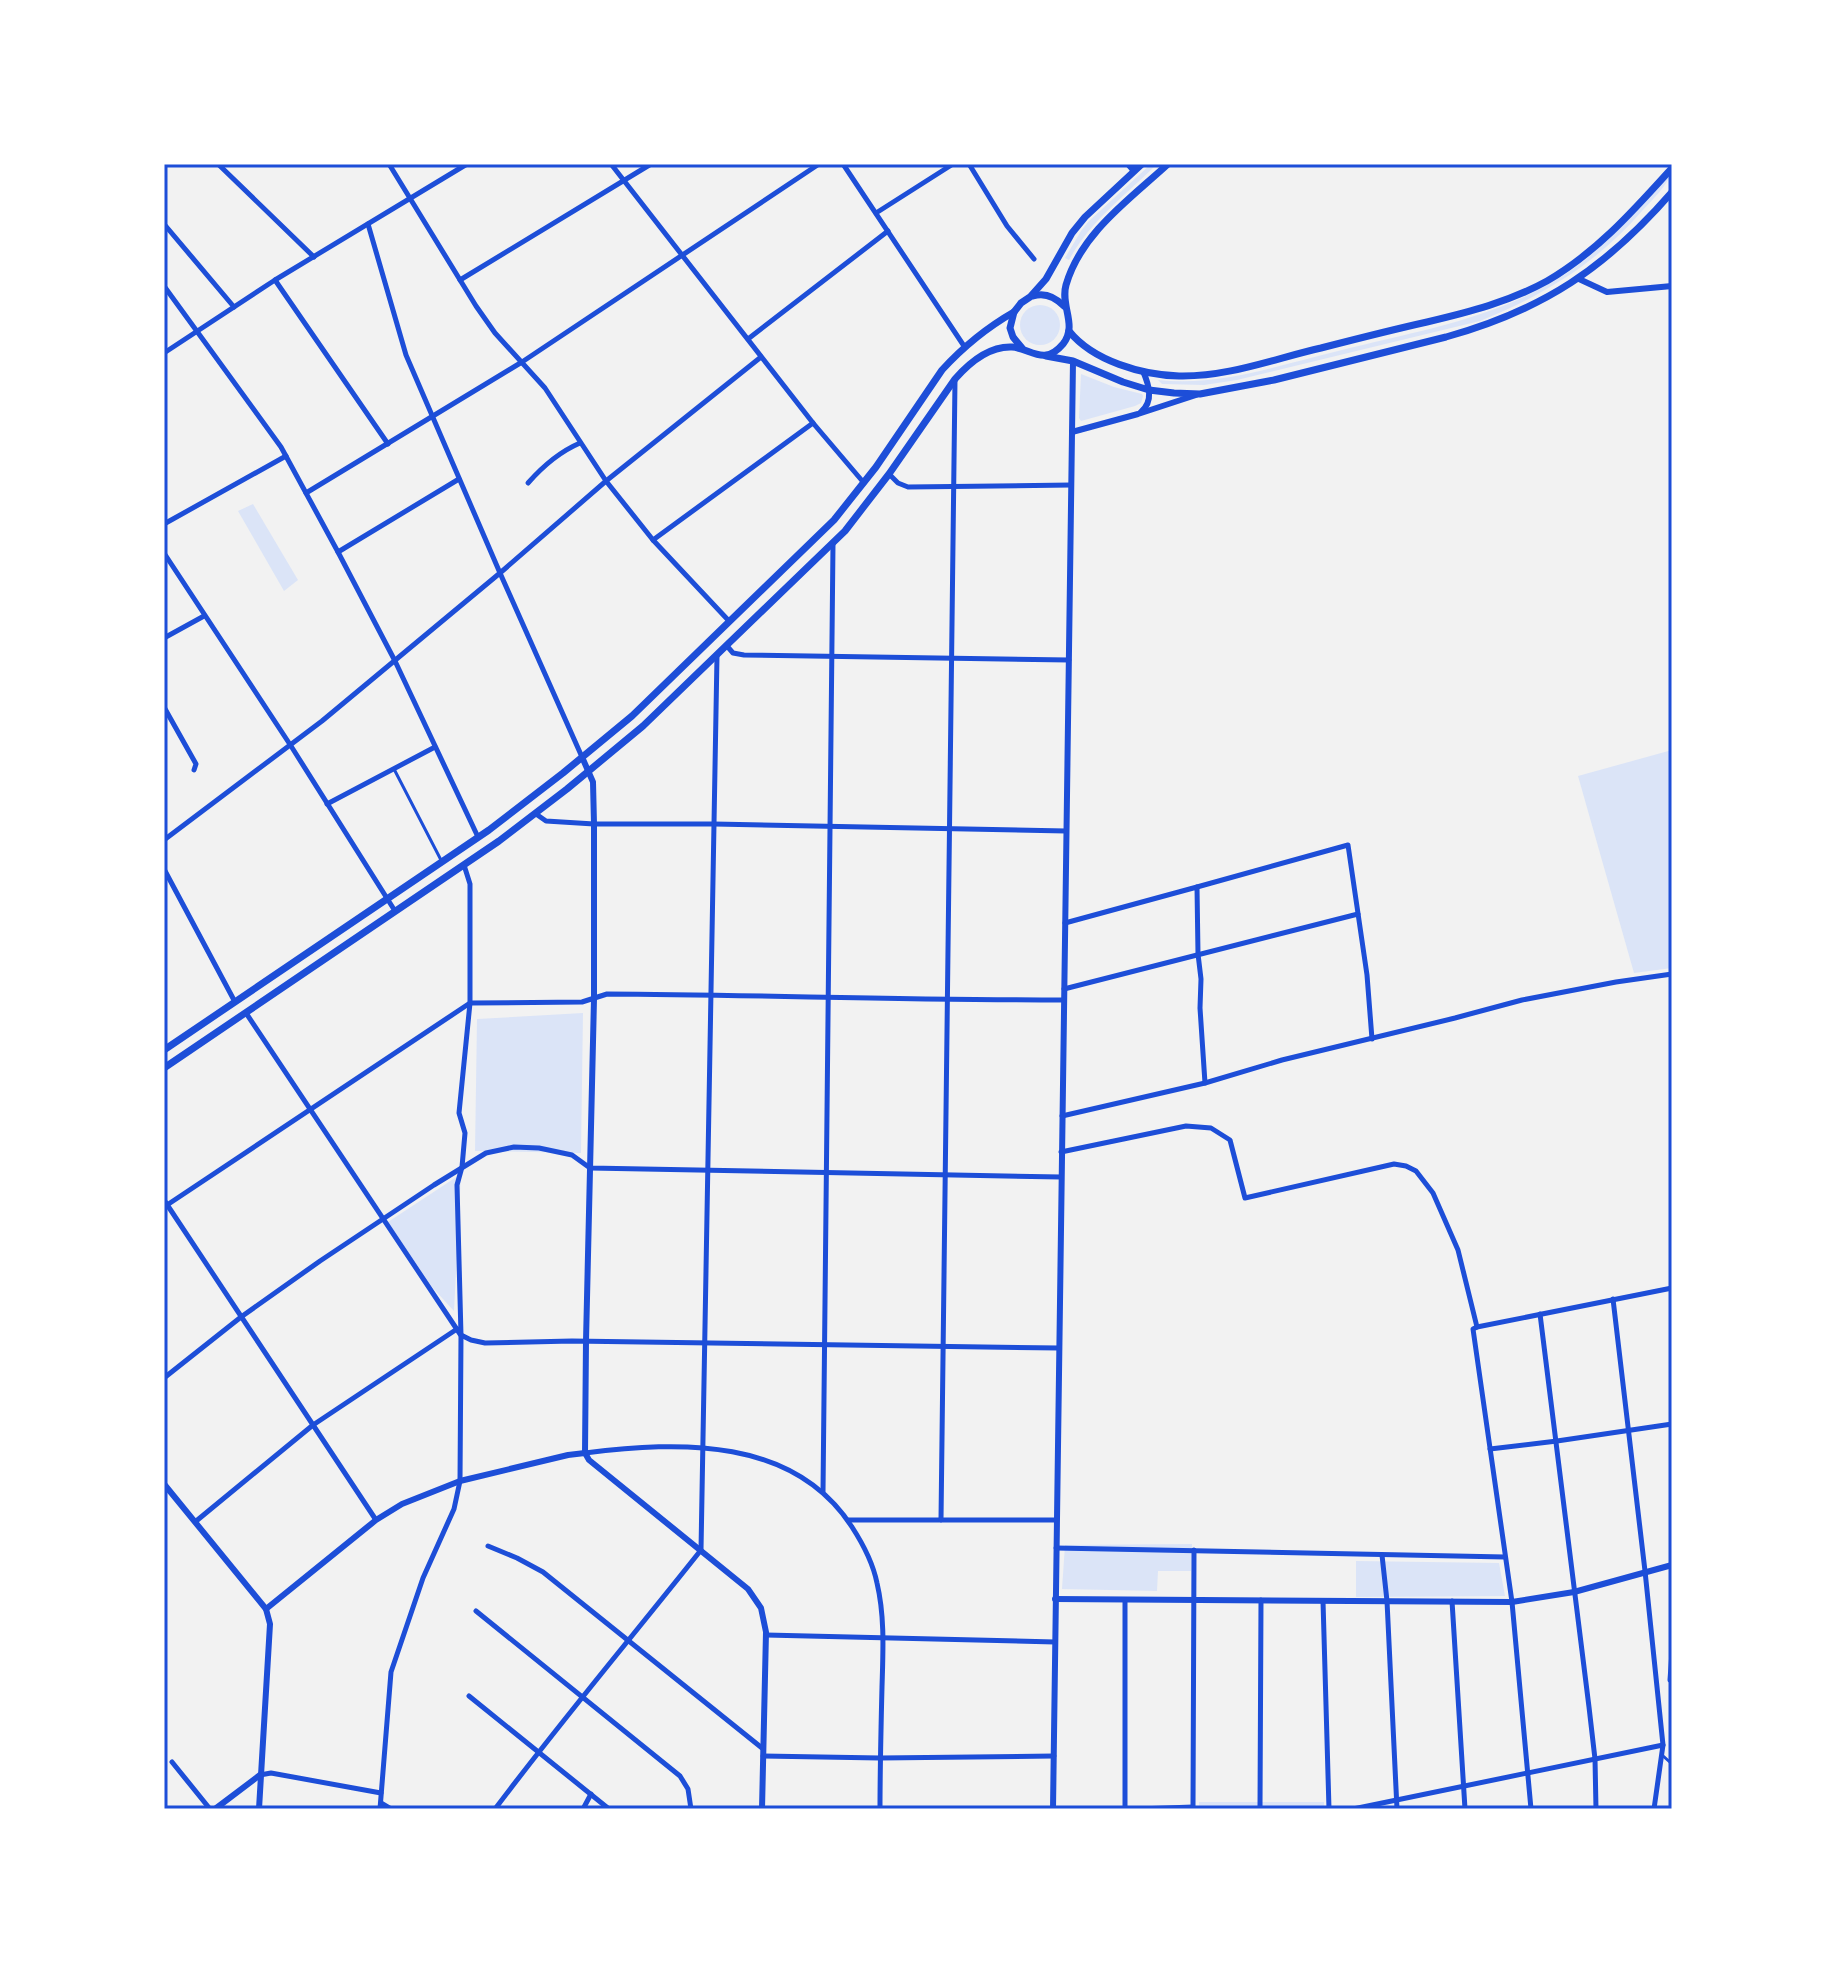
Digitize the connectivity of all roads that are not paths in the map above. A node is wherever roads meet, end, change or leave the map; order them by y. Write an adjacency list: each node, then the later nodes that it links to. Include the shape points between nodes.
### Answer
1 (218, 164): 23 (street)
2 (389, 164): 17 (street)
3 (467, 164): 17 (street)
4 (611, 164): 15 (street)
5 (651, 164): 15 (street)
6 (819, 164): 22 (street)
7 (843, 164): 18 (street)
8 (953, 164): 18 (street)
9 (969, 164): 24 (street)
10 (1128, 164): 14 (street)
11 (1142, 164): 14 (main road)
12 (1168, 164): 32 (main road, via 1086,245 1065,287)
13 (1672, 168): 44 (main road, via 1592,250 1517,297 1228,372 1183,376)
14 (1134, 171): 30 (main road, via 1085,217)
15 (624, 181): 22 (street); 27 (street)
16 (1672, 192): 25 (main road, via 1626,242)
17 (411, 198): 20 (street); 27 (street)
18 (876, 213): 21 (street)
19 (164, 224): 31 (street)
20 (368, 224): 23 (street); 49 (street, via 406,355)
21 (888, 231): 36 (street); 37 (street)
22 (681, 254): 36 (street); 43 (street)
23 (314, 257): 26 (street)
24 (1034, 259)
25 (1579, 279): 29 (street, via 1607,292); 47 (main road, via 1523,311 1472,330)
26 (275, 280): 31 (street); 53 (street)
27 (460, 280): 43 (street, via 495,333)
28 (164, 286): 34 (street)
29 (1672, 286)
30 (1030, 297): 32 (main road, via 1050,296); 33 (main road)
31 (234, 307): 34 (street)
32 (1065, 307): 35 (main road)
33 (1014, 312): 37 (main road); 38 (main road, via 1010,328)
34 (197, 330): 39 (street); 54 (street)
35 (1069, 331): 40 (main road, via 1058,348); 44 (main road, via 1096,353)
36 (748, 339): 41 (street)
37 (964, 346): 59 (main road)
38 (1022, 348): 40 (main road); 45 (main road, via 1010,346 983,355)
39 (164, 353)
40 (1041, 355): 42 (main road)
41 (761, 357): 50 (street); 57 (street)
42 (1073, 361): 46 (main road); 51 (street)
43 (522, 362): 49 (street); 52 (street)
44 (1143, 371): 46 (street)
45 (955, 379): 55 (main road); 60 (street)
46 (1149, 390): 47 (main road); 48 (street, via 1148,405)
47 (1200, 394): 48 (street)
48 (1138, 414): 51 (street)
49 (432, 417): 53 (street); 56 (street)
50 (813, 423): 59 (street); 64 (street)
51 (1072, 432): 61 (street)
52 (581, 442): 57 (street); 58 (street, via 543,466)
53 (388, 444): 62 (street)
54 (286, 456): 62 (street); 63 (street)
55 (889, 474): 60 (street, via 908,487); 65 (main road)
56 (459, 479): 66 (street); 68 (street)
57 (606, 481): 64 (street); 68 (street)
58 (528, 483)
59 (864, 483): 70 (main road, via 824,531)
60 (953, 485): 61 (street); 75 (street)
61 (1071, 485): 76 (street)
62 (306, 493): 66 (street)
63 (164, 524)
64 (653, 540): 70 (street)
65 (833, 544): 72 (main road); 74 (street)
66 (338, 552): 77 (street)
67 (164, 553): 69 (street)
68 (500, 573): 77 (street); 81 (street)
69 (204, 616): 71 (street); 79 (street)
70 (730, 622): 81 (main road)
71 (164, 638)
72 (727, 646): 73 (main road); 74 (street, via 738,654)
73 (717, 656): 84 (main road); 88 (street)
74 (832, 657): 75 (street); 89 (street)
75 (951, 658): 76 (street); 90 (street)
76 (1069, 660): 91 (street)
77 (395, 661): 79 (street); 80 (street)
78 (164, 707): 83 (street, via 196,764)
79 (291, 746): 85 (street); 93 (street)
80 (435, 747): 82 (street); 92 (street)
81 (582, 757): 84 (street); 92 (main road)
82 (394, 769): 85 (street); 94 (street)
83 (194, 770)
84 (588, 772): 86 (main road); 87 (street)
85 (327, 804): 98 (street)
86 (536, 814): 87 (street, via 546,821); 95 (main road)
87 (594, 824): 88 (street); 107 (street)
88 (714, 824): 89 (street); 105 (street)
89 (830, 826): 90 (street); 106 (street)
90 (949, 829): 91 (street); 108 (street)
91 (1066, 831): 101 (street)
92 (478, 837): 94 (main road)
93 (164, 840)
94 (442, 862): 98 (main road)
95 (464, 865): 99 (main road); 111 (street, via 470,884)
96 (164, 869): 110 (street)
97 (1197, 887): 100 (street, via 1348,845); 101 (street); 102 (street)
98 (387, 898): 99 (street); 110 (main road)
99 (395, 911): 112 (main road)
100 (1358, 914): 102 (street); 113 (street)
101 (1065, 923): 104 (street)
102 (1198, 954): 104 (street); 116 (street)
103 (1672, 974): 113 (street, via 1522,1000)
104 (1064, 989): 109 (street)
105 (711, 996): 106 (street); 107 (street, via 607,994); 122 (street)
106 (828, 997): 108 (street); 123 (street)
107 (594, 999): 111 (street); 121 (street)
108 (947, 1000): 109 (street); 124 (street)
109 (1064, 1000): 118 (street)
110 (235, 1002): 114 (main road)
111 (470, 1003): 117 (street); 120 (street, via 459,1113 465,1133)
112 (246, 1013): 115 (main road); 117 (street)
113 (1372, 1039): 116 (street)
114 (164, 1050)
115 (164, 1068)
116 (1205, 1083): 118 (street)
117 (311, 1110): 126 (street); 127 (street)
118 (1062, 1116): 119 (street)
119 (1061, 1152): 125 (street); 132 (street, via 1186,1126 1211,1128 1230,1140 1245,1198 1394,1164 1411,1168 1433,1193 1451,1232)
120 (462, 1167): 121 (street, via 486,1153 514,1147 572,1155); 127 (street); 133 (street, via 457,1185)
121 (590, 1168): 122 (street); 134 (street)
122 (707, 1170): 123 (street); 135 (street)
123 (826, 1173): 124 (street); 136 (street)
124 (945, 1175): 125 (street); 137 (street)
125 (1061, 1177): 138 (street)
126 (165, 1204): 131 (street)
127 (383, 1218): 131 (street); 133 (street)
128 (1672, 1288): 129 (street)
129 (1613, 1299): 130 (street); 142 (street)
130 (1540, 1314): 132 (street); 143 (street)
131 (241, 1317): 139 (street); 141 (street)
132 (1477, 1327): 145 (street, via 1473,1329)
133 (459, 1332): 134 (street, via 485,1343); 141 (street); 147 (street)
134 (586, 1341): 135 (street); 146 (street)
135 (704, 1344): 136 (street); 144 (street)
136 (824, 1345): 137 (street); 149 (street)
137 (943, 1347): 138 (street); 152 (street)
138 (1059, 1348): 153 (street)
139 (164, 1378)
140 (1672, 1424): 142 (street)
141 (313, 1425): 150 (street); 154 (street)
142 (1627, 1432): 143 (street); 162 (street)
143 (1557, 1441): 145 (street); 163 (street)
144 (702, 1447): 146 (street); 149 (street, via 775,1464); 157 (street)
145 (1490, 1449): 160 (street)
146 (585, 1453): 147 (street); 157 (street)
147 (460, 1481): 150 (street); 194 (street, via 393,1664)
148 (164, 1484): 154 (street)
149 (823, 1492): 151 (street)
150 (376, 1520): 172 (street)
151 (847, 1520): 152 (street); 175 (street, via 874,1571)
152 (941, 1520): 153 (street)
153 (1056, 1520): 156 (street)
154 (195, 1522): 172 (street)
155 (488, 1546): 176 (street, via 543,1572)
156 (1056, 1548): 158 (street); 164 (street)
157 (701, 1550): 174 (street, via 753,1594); 176 (street)
158 (1194, 1550): 159 (street); 165 (street)
159 (1382, 1555): 160 (street); 169 (street)
160 (1505, 1557): 171 (street)
161 (1672, 1565): 162 (street)
162 (1645, 1571): 163 (street); 182 (street)
163 (1574, 1592): 171 (street); 188 (street)
164 (1055, 1599): 166 (street); 177 (street)
165 (1194, 1599): 166 (street); 167 (street); 198 (street)
166 (1125, 1600): 209 (street)
167 (1261, 1600): 168 (street); 211 (street)
168 (1323, 1601): 169 (street); 212 (street)
169 (1387, 1601): 170 (street); 196 (street)
170 (1452, 1601): 171 (street); 193 (street)
171 (1512, 1602): 191 (street)
172 (266, 1609): 192 (street, via 270,1624)
173 (476, 1611): 181 (street)
174 (766, 1635): 175 (street); 184 (street)
175 (883, 1637): 177 (street); 187 (street)
176 (629, 1641): 181 (street); 184 (street)
177 (1055, 1642): 186 (street)
178 (1672, 1652): 179 (street)
179 (1671, 1680)
180 (469, 1696): 183 (street)
181 (583, 1697): 183 (street); 205 (street, via 680,1776)
182 (1663, 1745): 185 (street); 188 (street)
183 (538, 1752): 195 (street); 202 (street)
184 (762, 1752): 187 (street); 206 (street)
185 (1662, 1755): 190 (street); 218 (street)
186 (1054, 1756): 187 (street); 208 (street)
187 (880, 1758): 207 (street)
188 (1595, 1759): 191 (street); 217 (street)
189 (172, 1762): 199 (street)
190 (1672, 1764)
191 (1527, 1774): 193 (street); 216 (street)
192 (260, 1775): 194 (street); 199 (street); 200 (street)
193 (1464, 1787): 196 (street); 215 (street)
194 (381, 1793): 197 (street)
195 (591, 1794): 203 (street); 204 (street)
196 (1397, 1801): 213 (street); 214 (street)
197 (380, 1806): 201 (street)
198 (1193, 1808): 210 (street)
199 (212, 1809)
200 (259, 1809)
201 (391, 1809)
202 (495, 1809)
203 (583, 1809)
204 (609, 1809)
205 (691, 1809)
206 (762, 1809)
207 (880, 1809)
208 (1053, 1809)
209 (1125, 1809)
210 (1138, 1809)
211 (1260, 1809)
212 (1329, 1809)
213 (1353, 1809)
214 (1397, 1809)
215 (1465, 1809)
216 (1531, 1809)
217 (1596, 1809)
218 (1654, 1809)

